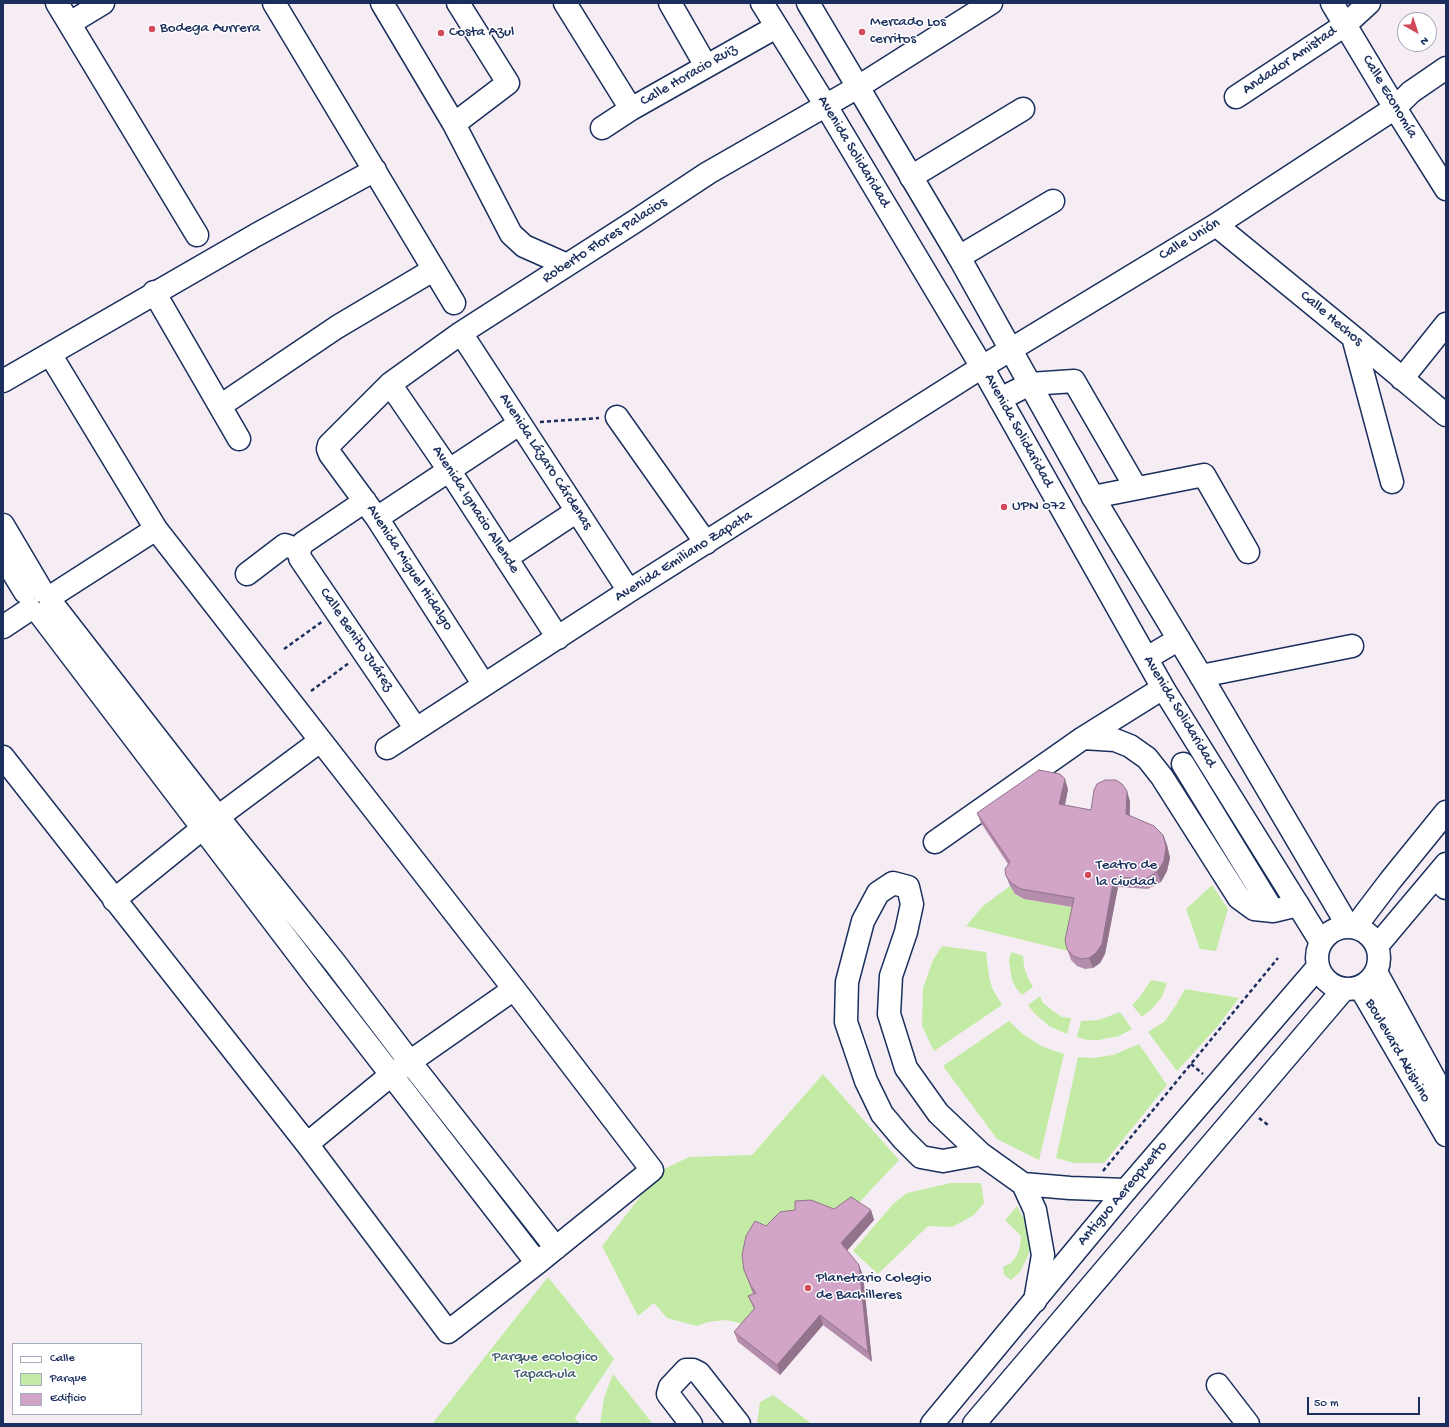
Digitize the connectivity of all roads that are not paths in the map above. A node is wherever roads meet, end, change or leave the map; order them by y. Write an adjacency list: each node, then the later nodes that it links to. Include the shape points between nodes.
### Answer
1 (57, 3): 13 (street)
2 (103, 3): 13 (street)
3 (274, 3): 27 (street)
4 (382, 3): 24 (street)
5 (458, 3): 24 (street, via 508,83)
6 (565, 3): 22 (street)
7 (670, 3): 16 (street)
8 (762, 3): 15 (street, Avenida Solidaridad)
9 (808, 3): 18 (street)
10 (991, 3): 18 (street, Roberto Flores Palacios)
11 (1332, 3): 14 (street, Calle Economía)
12 (1369, 3): 14 (street, Andador Amistad)
13 (70, 23): 32 (street)
14 (1345, 24): 19 (street, Andador Amistad); 21 (street, Calle Economía)
15 (776, 27): 16 (street, Calle Horacio Ruiz); 20 (street, Avenida Solidaridad)
16 (706, 66): 22 (street, Calle Horacio Ruiz)
17 (1446, 68): 21 (street, Calle Unión, via 1411,92)
18 (858, 87): 20 (street, Roberto Flores Palacios); 28 (street)
19 (1236, 97)
20 (826, 106): 34 (street, Roberto Flores Palacios, via 708,173); 43 (street, Avenida Solidaridad)
21 (1395, 108): 26 (street, Calle Economía); 31 (street, Calle Unión)
22 (631, 109): 25 (street, Calle Horacio Ruiz)
23 (1023, 109): 28 (street)
24 (454, 124): 34 (street, via 511,234 524,246)
25 (602, 128)
26 (1438, 159): 29 (street, Calle Economía)
27 (375, 170): 35 (street); 36 (street)
28 (911, 177): 33 (street)
29 (1446, 189)
30 (1054, 201): 33 (street)
31 (1216, 225): 40 (street, Calle Hechos); 41 (street, Calle Unión)
32 (197, 235)
33 (959, 257): 41 (street)
34 (567, 265): 39 (street, Roberto Flores Palacios)
35 (433, 270): 37 (street); 49 (street, via 337,327)
36 (154, 292): 42 (street); 49 (street)
37 (454, 303)
38 (1446, 324): 44 (street)
39 (461, 333): 46 (street, Roberto Flores Palacios); 52 (street, Avenida Lázaro Cárdenas)
40 (1353, 336): 44 (street, Calle Hechos); 55 (street)
41 (1011, 349): 43 (street, Calle Unión); 47 (street)
42 (50, 354): 45 (street); 61 (street)
43 (982, 367): 48 (street, Avenida Solidaridad); 62 (street, Avenida Emiliano Zapata)
44 (1402, 379): 50 (street, Calle Hechos)
45 (3, 381)
46 (390, 384): 54 (street, Avenida Ignacio Allende); 58 (street, Avenida Miguel Hidalgo, via 328,449)
47 (1030, 384): 48 (street); 56 (street, via 1074,382); 57 (street)
48 (1000, 399): 74 (street, Avenida Solidaridad)
49 (220, 406): 53 (street)
50 (1446, 415)
51 (618, 417): 62 (street)
52 (519, 424): 54 (street); 59 (street, Avenida Lázaro Cárdenas)
53 (239, 439)
54 (449, 470): 58 (street); 66 (street, Avenida Ignacio Allende)
55 (1392, 482)
56 (1136, 488): 57 (street); 64 (street, via 1204,475)
57 (1093, 497): 72 (street)
58 (371, 509): 63 (street, via 303,543); 76 (street, Avenida Miguel Hidalgo)
59 (577, 511): 66 (street); 68 (street, Avenida Lázaro Cárdenas)
60 (3, 525): 69 (street)
61 (156, 529): 69 (street); 80 (street)
62 (706, 543): 68 (street, Avenida Emiliano Zapata)
63 (299, 550): 67 (street, via 285,545); 78 (street, Calle Benito Juárez, via 300,558)
64 (1248, 552)
65 (3, 556): 69 (street)
66 (506, 558): 71 (street, Avenida Ignacio Allende)
67 (247, 574)
68 (629, 591): 71 (street, Avenida Emiliano Zapata)
69 (40, 602): 70 (street); 87 (street)
70 (3, 627)
71 (558, 638): 76 (street, Avenida Emiliano Zapata)
72 (1179, 639): 74 (street); 75 (street)
73 (1352, 646): 75 (street)
74 (1146, 658): 77 (street, Avenida Solidaridad)
75 (1201, 676): 93 (street)
76 (484, 685): 78 (street, Avenida Emiliano Zapata)
77 (1163, 688): 79 (street); 82 (street, Avenida Solidaridad)
78 (416, 729): 81 (street, Avenida Emiliano Zapata)
79 (1083, 738): 85 (street, via 1115,740 1130,746 1147,758); 88 (street)
80 (320, 741): 87 (street); 99 (street)
81 (387, 748)
82 (1203, 751): 84 (street); 91 (street, Avenida Solidaridad)
83 (3, 757): 90 (street)
84 (1183, 764): 85 (street); 92 (street)
85 (1162, 777): 92 (street, via 1239,898 1254,909)
86 (1446, 812): 93 (street)
87 (210, 822): 90 (street); 100 (street, via 336,963); 101 (street)
88 (935, 842)
89 (1442, 877): 95 (street)
90 (114, 900): 104 (street)
91 (1298, 905): 92 (street); 94 (street, Avenida Solidaridad)
92 (1273, 911)
93 (1352, 927): 94 (street, via 1337,928); 95 (street, via 1364,931)
94 (1321, 942): 96 (street, via 1318,950)
95 (1378, 946): 97 (street, via 1380,955)
96 (1318, 967): 98 (street, via 1328,982 1336,987); 107 (street, Antiguo Aereopuerto)
97 (1376, 972): 98 (street, via 1372,978); 102 (street, Boulevard Akishino)
98 (1352, 988): 103 (street, Boulevard Akishino); 115 (street)
99 (514, 989): 100 (street); 108 (street, via 652,1170)
100 (410, 1062): 101 (street); 108 (street)
101 (391, 1075): 104 (street); 109 (street)
102 (1446, 1100)
103 (1446, 1135)
104 (307, 1144): 109 (street, via 448,1332)
105 (981, 1154): 105 (street, via 938,1113 906,1068 889,1014 891,976 906,932 912,904 908,887 892,883 878,893 863,921 847,982 846,1022 866,1081 882,1114 921,1157 943,1161); 106 (street)
106 (1023, 1184): 107 (street); 110 (street, via 1035,1210 1043,1255)
107 (1126, 1190): 110 (street, Antiguo Aereopuerto)
108 (556, 1248): 109 (street)
109 (537, 1263)
110 (1035, 1301): 114 (street, Antiguo Aereopuerto)
111 (1218, 1384): 116 (street)
112 (691, 1424): 113 (street, via 668,1394 670,1387 686,1370 699,1373)
113 (739, 1424)
114 (933, 1424)
115 (974, 1424)
116 (1248, 1424)

